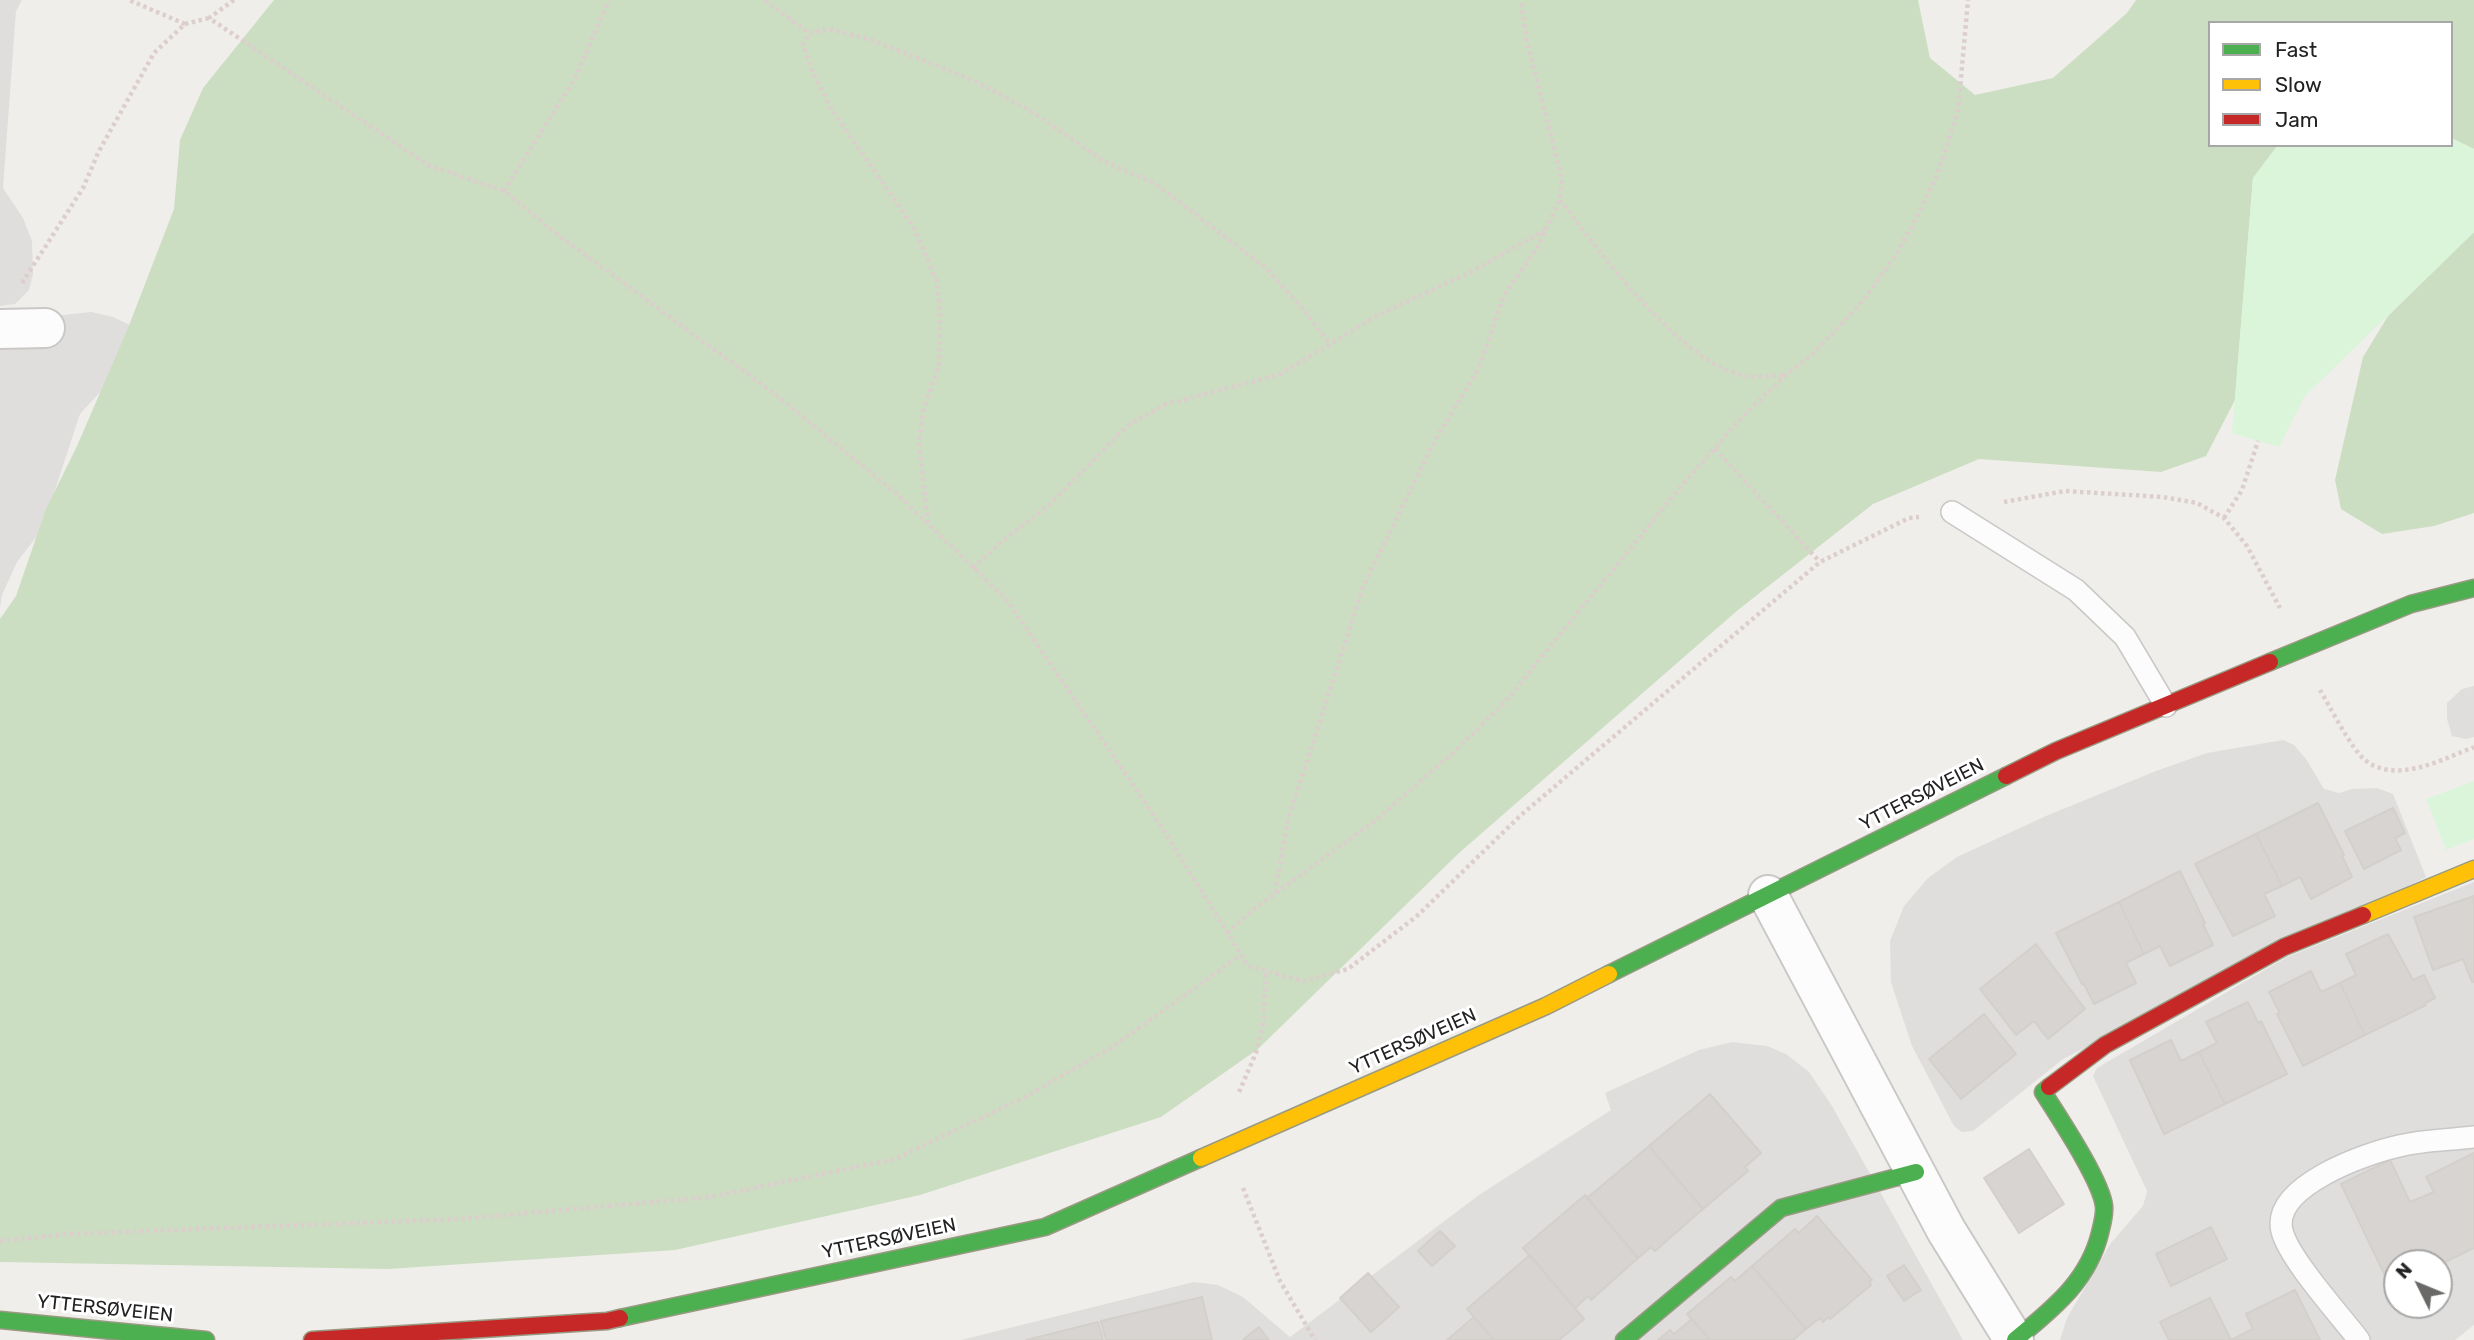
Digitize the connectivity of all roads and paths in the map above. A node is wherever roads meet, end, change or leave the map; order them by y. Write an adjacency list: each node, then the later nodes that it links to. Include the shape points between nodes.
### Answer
1 (129, 0): 8 (path)
2 (234, 0): 7 (path)
3 (609, 0): 10 (path, via 575,78)
4 (765, 0): 9 (path)
5 (1521, 0): 11 (path, via 1528,50 1562,179)
6 (1968, 0): 17 (path, via 1958,111 1918,215 1860,304 1813,354)
7 (209, 18): 8 (path); 10 (path, via 428,166)
8 (186, 24): 13 (path, via 154,53 83,187)
9 (809, 33): 16 (path, via 829,29 872,40 977,82 1036,114 1102,161 1154,183 1265,267); 22 (path, via 803,44 832,110 913,226 937,282 939,366 923,411 919,442)
10 (504, 191): 22 (path, via 779,397)
11 (1560, 200): 12 (path); 17 (path, via 1662,324 1713,363 1746,376)
12 (1547, 229): 16 (path); 31 (path, via 1504,295 1479,369 1434,442 1363,587 1288,820)
13 (18, 289)
14 (45, 328): 15 (street)
15 (0, 329)
16 (1330, 344): 24 (path, via 1281,373 1164,405 1128,425 1049,505)
17 (1786, 375): 19 (path)
18 (2258, 441): 21 (path, via 2242,490)
19 (1715, 449): 23 (path); 31 (path, via 1504,703 1375,821)
20 (1952, 512): 21 (path, via 2065,491 2163,497 2197,503); 23 (path, via 1909,518); 28 (lane, via 2076,590 2125,637)
21 (2224, 518): 26 (path, via 2247,546)
22 (928, 524): 24 (path)
23 (1820, 562): 34 (path, via 1521,815 1417,916 1348,969 1303,981 1248,966)
24 (973, 568): 33 (path, via 1007,600 1159,823)
25 (2474, 588): 28 (main road, YTTERSØVEIEN, via 2411,604)
26 (2280, 608)
27 (2319, 688): 29 (path, via 2364,760 2389,771 2424,767)
28 (2166, 706): 32 (main road, YTTERSØVEIEN, via 2056,751)
29 (2474, 747)
30 (2474, 869): 42 (main road, via 2284,947 2105,1045 2043,1092 2104,1205 2089,1268 2072,1290)
31 (1275, 893): 33 (path)
32 (1769, 895): 36 (street); 40 (main road, YTTERSØVEIEN, via 1546,1006 1045,1227 607,1321)
33 (1227, 933): 34 (path)
34 (1241, 955): 37 (path, via 1111,1048 1023,1098 895,1159 710,1197 460,1219 68,1234)
35 (2474, 1137): 43 (lane, via 2399,1146 2332,1169 2298,1192 2285,1209 2281,1229 2294,1257)
36 (1916, 1172): 41 (main road, via 1781,1208); 42 (street)
37 (0, 1241)
38 (0, 1320): 39 (main road, YTTERSØVEIEN)
39 (206, 1340)
40 (312, 1340)
41 (1624, 1340)
42 (2014, 1340)
43 (2359, 1340)

